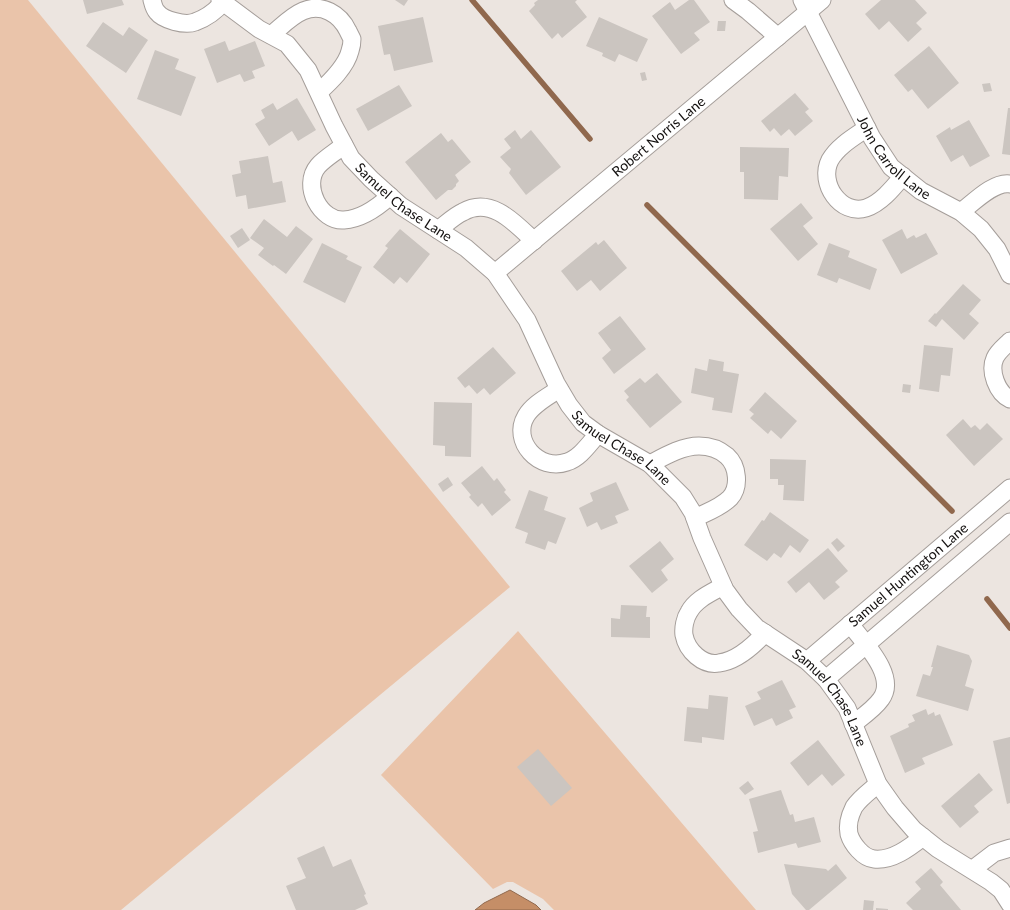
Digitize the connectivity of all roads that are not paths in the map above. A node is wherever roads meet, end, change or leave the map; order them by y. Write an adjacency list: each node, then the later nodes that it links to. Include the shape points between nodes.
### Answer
1 (152, 0): 4 (street, via 157,13 168,20 180,23 194,23 217,9)
2 (733, 0): 7 (street)
3 (822, 0): 5 (street, Robert Norris Lane)
4 (222, 1): 6 (street, Samuel Chase Lane)
5 (804, 6): 7 (street, Robert Norris Lane); 9 (street, John Carroll Lane)
6 (271, 35): 8 (street, Samuel Chase Lane, via 287,44 308,70); 8 (street, via 303,11 317,8 339,17 352,39 350,53 336,75)
7 (778, 37): 16 (street, Robert Norris Lane)
8 (318, 92): 10 (street, Samuel Chase Lane)
9 (867, 128): 11 (street, John Carroll Lane, via 891,167); 11 (street, via 835,153 829,162 828,184 835,198 856,210 867,208 878,202)
10 (344, 145): 13 (street, Samuel Chase Lane, via 351,158); 13 (street, via 318,167 312,178 311,188 315,200 323,210 334,219 344,220 370,211)
11 (903, 176): 14 (street, John Carroll Lane, via 921,190)
12 (1010, 184): 14 (street, via 997,186 983,194)
13 (390, 196): 15 (street, Samuel Chase Lane)
14 (961, 212): 17 (street, John Carroll Lane, via 981,229)
15 (438, 230): 16 (street, via 462,212 474,207 484,207 497,211 511,220); 18 (street, Samuel Chase Lane, via 466,248)
16 (534, 241): 18 (street, Robert Norris Lane)
17 (1009, 268)
18 (495, 273): 20 (street, Samuel Chase Lane, via 527,320)
19 (1010, 341): 21 (street, via 996,357 993,366 998,388)
20 (559, 388): 22 (street, Samuel Chase Lane, via 583,423); 22 (street, via 527,414 523,423 521,434 533,457 544,462 566,463 576,458)
21 (1010, 399)
22 (598, 434): 23 (street, Samuel Chase Lane)
23 (650, 464): 25 (street, Samuel Chase Lane, via 683,497); 25 (street, via 681,449 698,446 712,447 728,456 733,464 736,487 720,506)
24 (1010, 488): 28 (street, Samuel Huntington Lane)
25 (695, 518): 27 (street, Samuel Chase Lane)
26 (1010, 522): 30 (street, Samuel Huntington Lane)
27 (723, 586): 29 (street, Samuel Chase Lane, via 738,610); 29 (street, via 702,598 689,611 684,624 684,635 697,657 708,663 719,663 743,652)
28 (850, 624): 30 (street); 31 (street, Samuel Huntington Lane)
29 (765, 633): 31 (street, Samuel Chase Lane)
30 (866, 645): 32 (street, Samuel Huntington Lane); 33 (street, via 878,661 886,680 886,690 881,699)
31 (807, 660): 32 (street, Samuel Chase Lane)
32 (826, 679): 33 (street, Samuel Chase Lane, via 847,708)
33 (853, 724): 34 (street, Samuel Chase Lane)
34 (878, 784): 35 (street, Samuel Chase Lane, via 895,808); 35 (street, via 860,799 850,816 849,834 861,853 872,859 884,859 894,856)
35 (922, 837): 37 (street, Samuel Chase Lane)
36 (1010, 848): 37 (street, via 994,853)
37 (973, 869): 38 (street, Samuel Chase Lane, via 1001,890)
38 (1010, 904)

